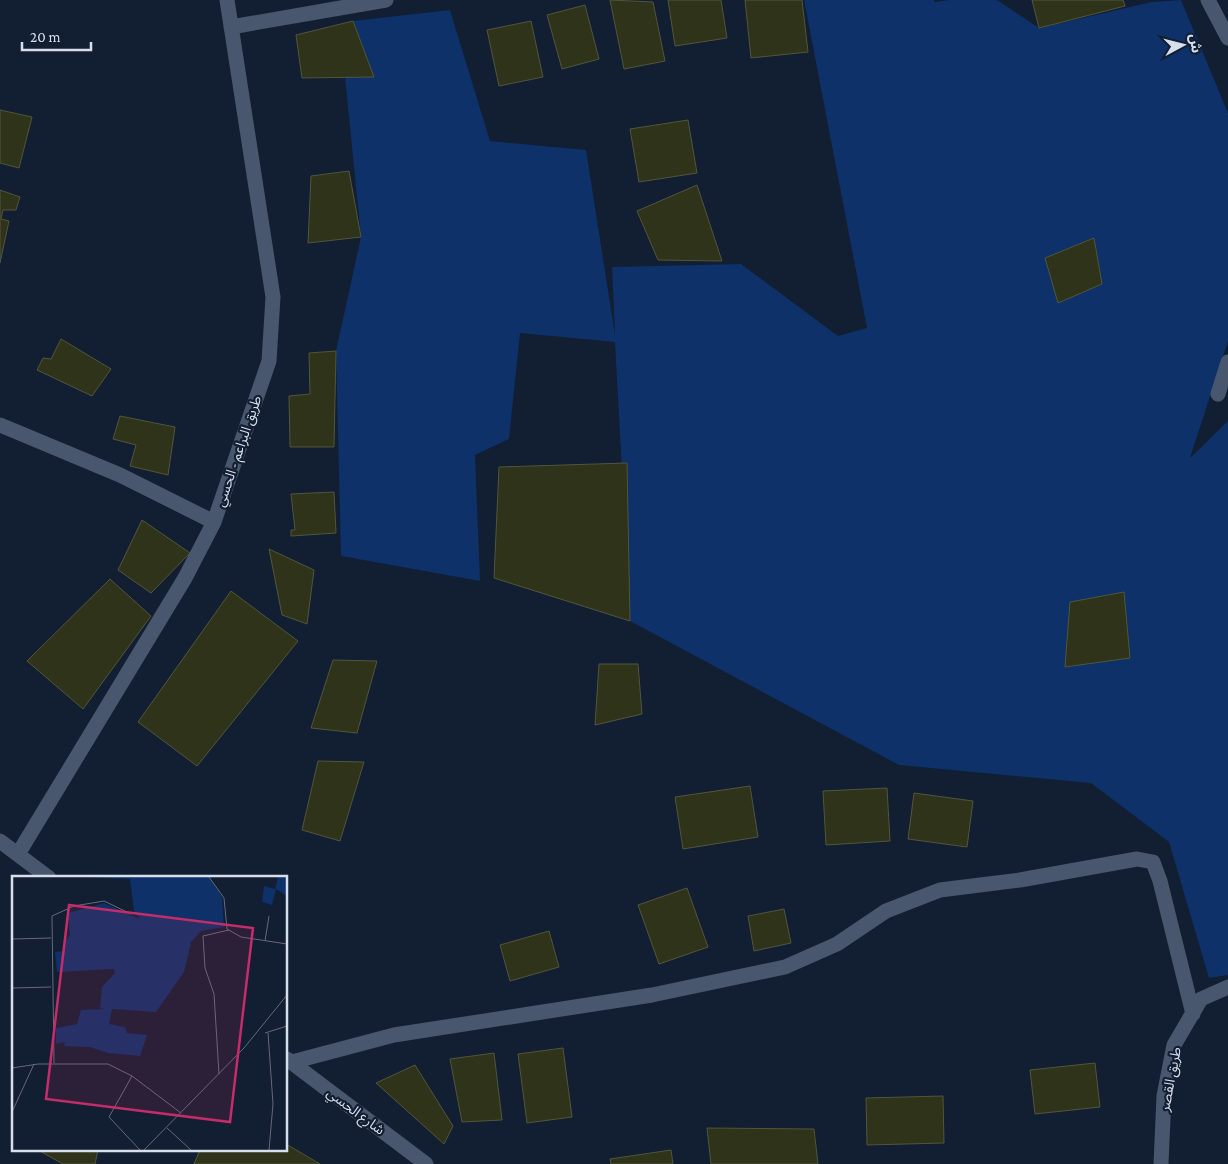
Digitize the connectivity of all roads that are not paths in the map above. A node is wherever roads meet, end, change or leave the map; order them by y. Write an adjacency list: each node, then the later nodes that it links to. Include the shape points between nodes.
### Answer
1 (227, 0): 4 (street, طريق البراعم - الحسي)
2 (386, 0): 4 (street)
3 (1208, 0): 5 (street)
4 (231, 27): 9 (street, طريق البراعم - الحسي, via 273,297 268,361)
5 (1228, 38)
6 (1228, 362): 7 (street)
7 (1218, 394)
8 (0, 425): 9 (street, via 120,475)
9 (214, 522): 11 (street, طريق البراعم - الحسي, via 185,578)
10 (0, 841): 11 (street)
11 (18, 854): 12 (street)
12 (46, 876)
13 (1228, 987): 14 (street, طريق القصر, via 1201,999)
14 (1193, 1014): 15 (street, via 1160,880 1153,862 1137,858 1020,880 940,890 886,911 837,944 785,967 652,995 394,1035); 17 (street, طريق القصر, via 1174,1045 1164,1096)
15 (289, 1060): 16 (street, شارع الحسي)
16 (426, 1164)
17 (1161, 1164)

